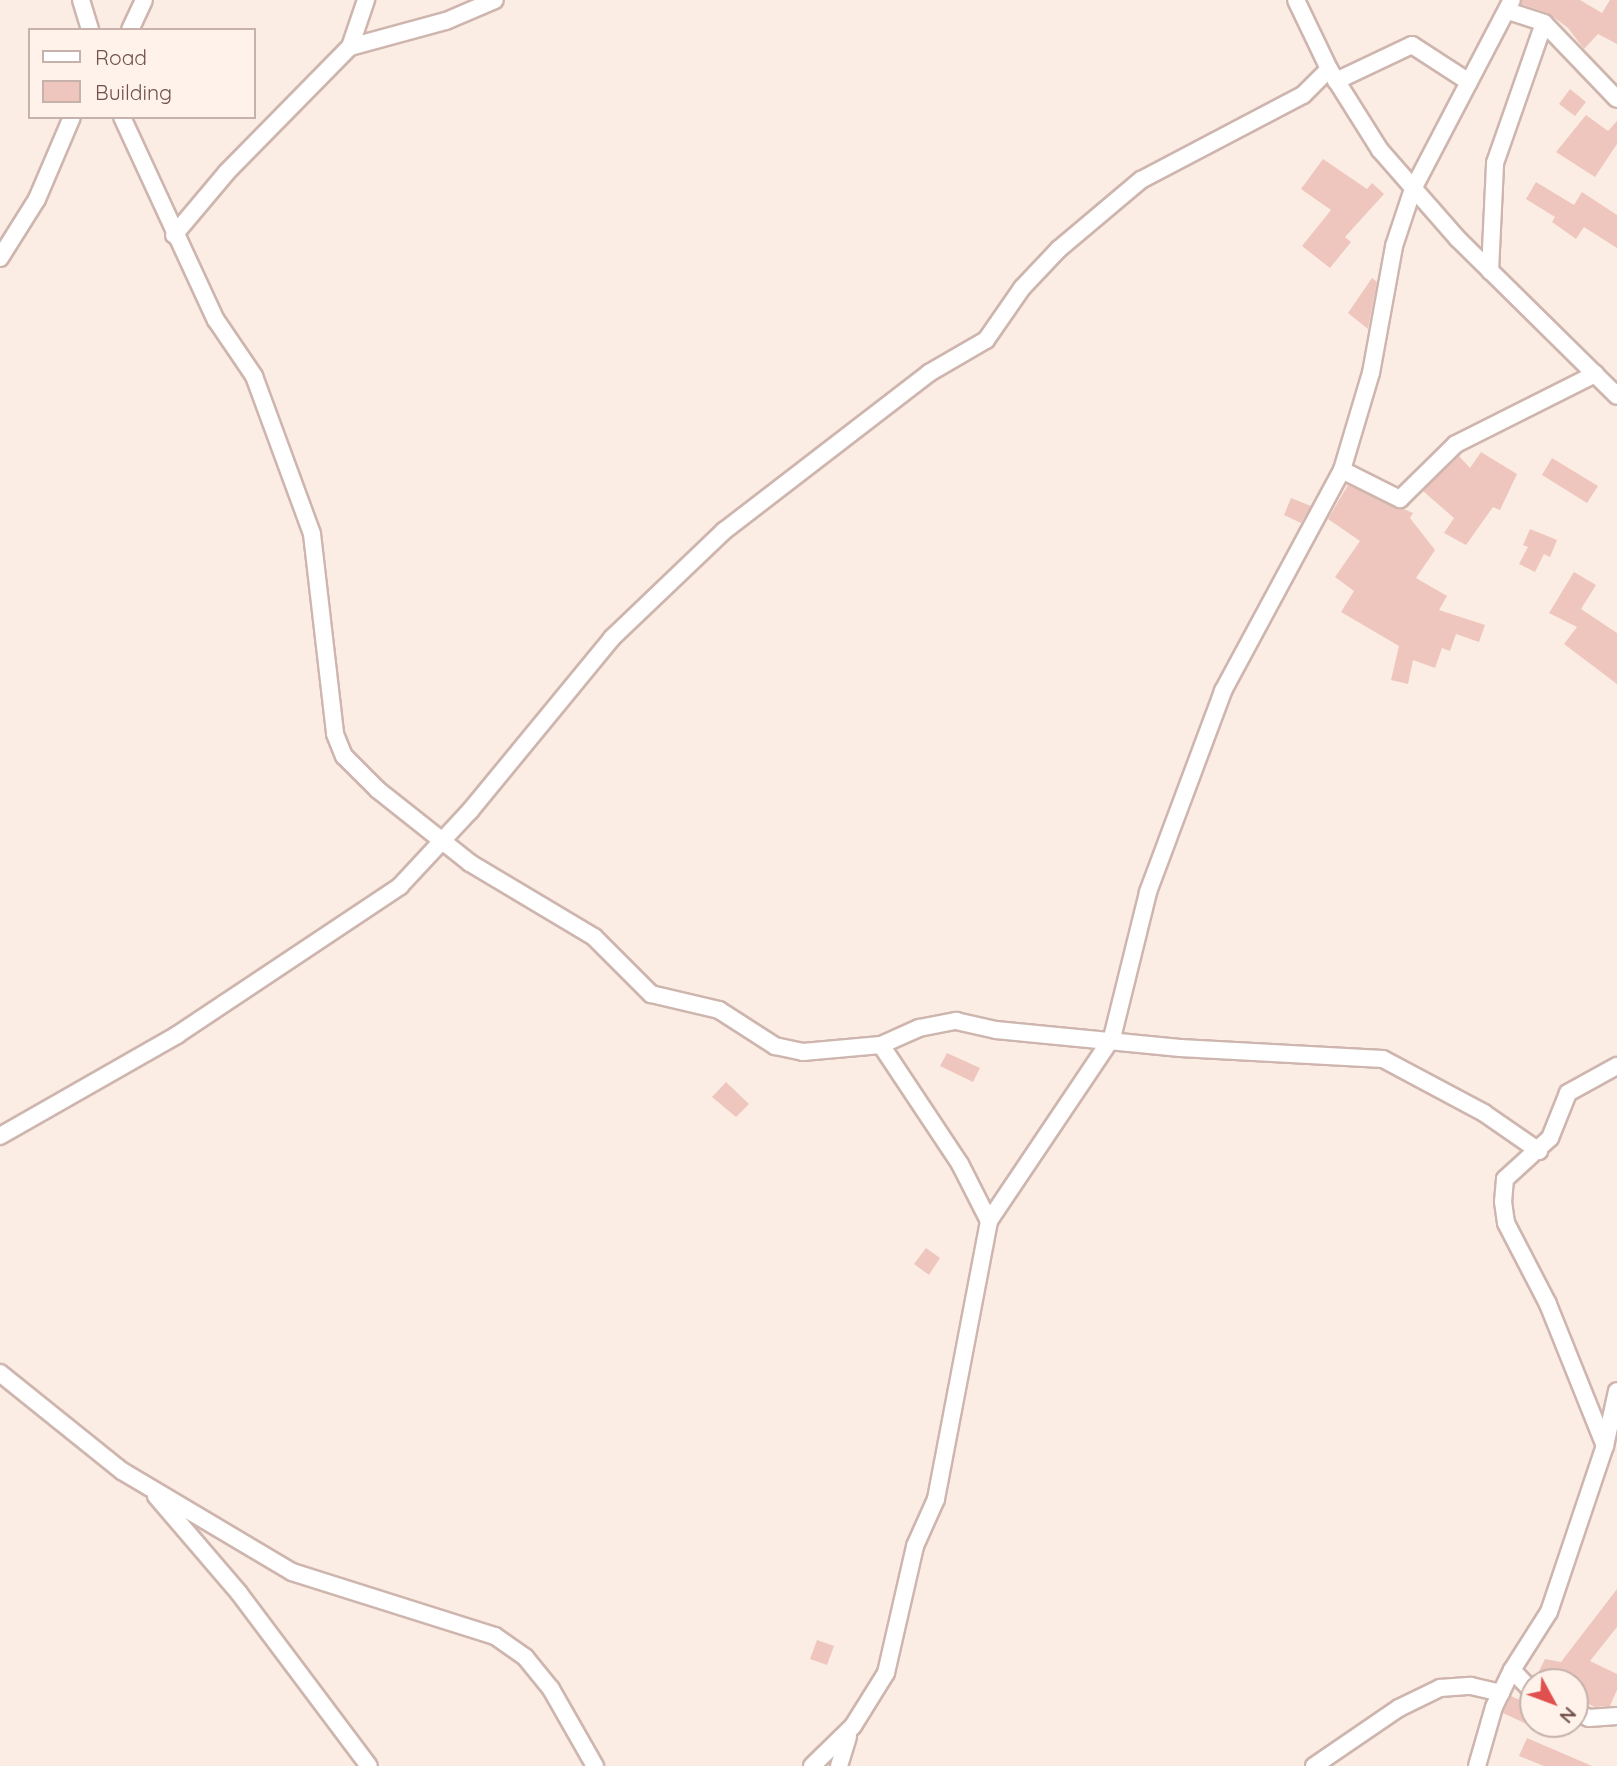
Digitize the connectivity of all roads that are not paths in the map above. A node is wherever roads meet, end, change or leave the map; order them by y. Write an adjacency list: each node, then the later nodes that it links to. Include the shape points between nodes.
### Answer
1 (81, 0): 8 (street)
2 (144, 0): 9 (street)
3 (366, 0): 10 (street)
4 (495, 0): 10 (street, via 446,21)
5 (1296, 0): 11 (street)
6 (1510, 6): 7 (street); 12 (street)
7 (1544, 23): 13 (street); 19 (street, via 1495,163)
8 (89, 28)
9 (131, 28)
10 (350, 47): 17 (street, via 227,172)
11 (1332, 75): 12 (street, via 1412,45); 16 (street, via 1380,150); 23 (street, via 1303,95 1141,180 1059,249 1021,288 986,340 929,373 724,531 612,638)
12 (1469, 82): 16 (street)
13 (1617, 99)
14 (71, 119): 18 (street, via 37,199)
15 (123, 119): 17 (street)
16 (1413, 189): 19 (street); 22 (street, via 1394,246 1371,373)
17 (174, 235): 23 (street, via 236,355 254,376 312,534 335,733 344,756)
18 (0, 258)
19 (1490, 271): 20 (street)
20 (1595, 374): 21 (street); 22 (street, via 1456,444 1400,499)
21 (1617, 396)
22 (1342, 470): 24 (street, via 1223,691 1148,892)
23 (441, 841): 25 (street, via 594,937 651,994 719,1010 775,1046 803,1052); 27 (street, via 400,886 177,1035)
24 (1112, 1038): 25 (street, via 996,1030 956,1021 919,1028); 28 (street, via 1238,1052 1383,1059 1484,1113); 29 (street)
25 (881, 1045): 29 (street, via 960,1164)
26 (1617, 1066): 28 (street, via 1569,1093 1554,1130)
27 (0, 1136)
28 (1539, 1151): 32 (street, via 1505,1179 1506,1223 1548,1304)
29 (989, 1221): 39 (street, via 936,1499 915,1546 886,1674)
30 (0, 1374): 33 (street, via 76,1438)
31 (1617, 1391): 32 (street)
32 (1605, 1446): 34 (street, via 1549,1612)
33 (150, 1489): 41 (street, via 239,1593); 42 (street, via 292,1572 495,1636 525,1657 551,1689)
34 (1511, 1670): 35 (street); 36 (street)
35 (1519, 1678)
36 (1501, 1693): 40 (street); 45 (street, via 1471,1686 1440,1688 1399,1708)
37 (1617, 1716): 38 (street)
38 (1589, 1718)
39 (853, 1726): 43 (street); 44 (street, via 840,1750)
40 (1474, 1764)
41 (369, 1766)
42 (595, 1766)
43 (812, 1766)
44 (839, 1766)
45 (1314, 1766)

